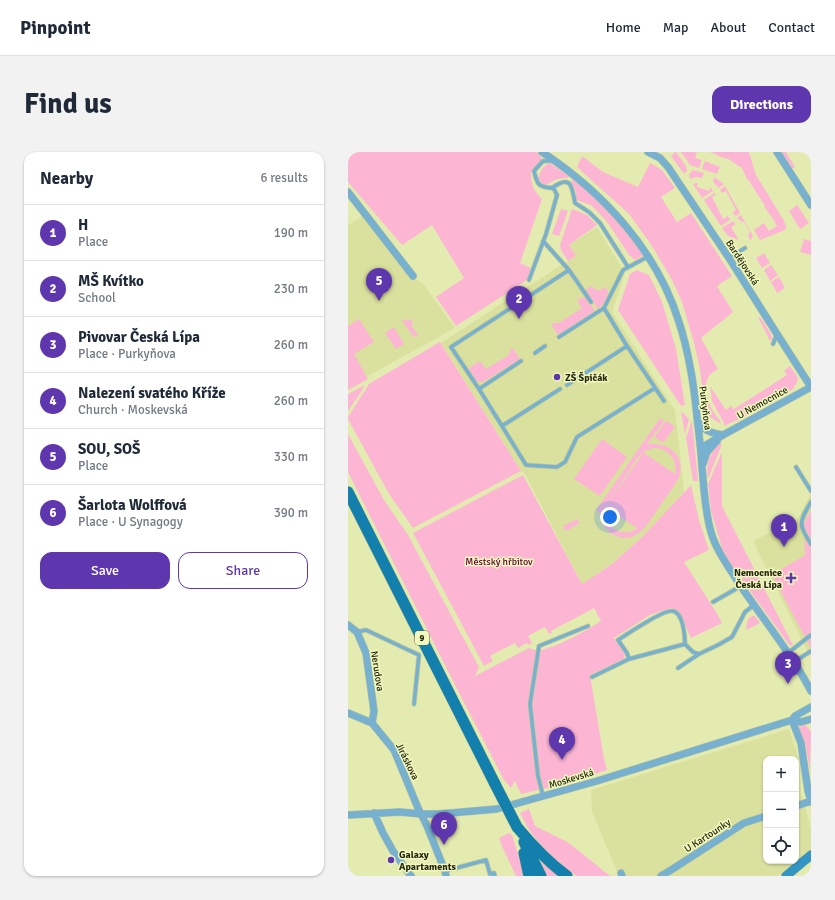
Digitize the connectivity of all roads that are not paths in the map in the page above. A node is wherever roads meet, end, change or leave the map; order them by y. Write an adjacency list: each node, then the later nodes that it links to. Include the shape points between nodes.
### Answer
1 (542, 152): 4 (street, Purkyňova)
2 (777, 152): 7 (street)
3 (652, 153): 11 (street, Bardějovská, via 668,167)
4 (556, 161): 5 (lane, via 543,161 534,171 536,182 543,187); 10 (street, Purkyňova, via 584,183 616,214)
5 (553, 187): 8 (lane, via 557,195); 12 (lane, via 560,182 570,184 575,203 600,223)
6 (348, 192): 14 (street)
7 (811, 205)
8 (543, 241): 13 (lane); 15 (lane)
9 (745, 248): 11 (lane)
10 (649, 256): 12 (lane); 31 (street, Purkyňova, via 670,297 679,322 689,362)
11 (729, 258): 18 (street, Bardějovská)
12 (628, 267): 17 (lane, via 623,270)
13 (569, 270): 16 (lane); 28 (lane, via 451,347)
14 (413, 276)
15 (530, 280)
16 (591, 302)
17 (604, 308): 19 (lane); 22 (lane)
18 (777, 334): 20 (lane); 26 (street, Bardějovská)
19 (559, 337)
20 (773, 344)
21 (546, 346): 23 (lane)
22 (627, 346): 25 (lane); 27 (lane)
23 (535, 353)
24 (521, 361): 28 (lane)
25 (567, 385)
26 (811, 387): 33 (street, U Nemocnice)
27 (655, 388): 30 (lane); 32 (lane, via 577,437 564,462 557,467 526,465)
28 (478, 389): 32 (lane)
29 (560, 389): 32 (lane)
30 (664, 401)
31 (698, 421): 33 (street, via 708,432); 34 (street, Purkyňova)
32 (502, 426)
33 (723, 434): 34 (street, U Nemocnice); 35 (street, U Nemocnice, via 707,452)
34 (701, 448): 35 (street, Purkyňova)
35 (702, 465): 41 (street, Purkyňova, via 711,533 723,559)
36 (796, 468): 37 (lane)
37 (811, 491)
38 (348, 492): 70 (main road, 9, bridge)
39 (811, 502): 40 (lane, via 801,521 802,531)
40 (811, 544)
41 (741, 586): 42 (lane); 43 (street, Purkyňova)
42 (713, 602)
43 (754, 605): 49 (street, Purkyňova); 50 (lane, via 745,612 732,637)
44 (588, 626): 63 (lane, via 539,646 530,704 538,776)
45 (352, 628): 56 (lane, via 366,630 419,655); 62 (street, Nerudova, via 366,653 374,711)
46 (811, 635): 49 (lane)
47 (685, 644): 50 (lane); 51 (lane); 51 (lane, via 685,634 679,615 669,610 618,640)
48 (811, 651): 52 (lane)
49 (788, 653): 52 (street, Purkyňova)
50 (699, 654): 53 (lane)
51 (629, 659): 54 (lane)
52 (794, 662): 55 (street, Purkyňova)
53 (678, 668)
54 (592, 677)
55 (811, 691)
56 (414, 704)
57 (811, 707): 58 (street); 60 (street)
58 (811, 712)
59 (348, 713): 62 (street, Jiráskova)
60 (792, 720): 61 (street); 63 (street, Moskevská); 64 (street, via 801,744)
61 (811, 720)
62 (372, 723): 68 (street, Jiráskova, via 394,750)
63 (543, 797): 68 (street, Moskevská, via 497,809)
64 (811, 801): 65 (street)
65 (799, 805)
66 (374, 813): 67 (street, Moskevská); 68 (street, Moskevská); 73 (street, via 393,851)
67 (348, 814)
68 (421, 814): 72 (street, Jiráskova)
69 (763, 817): 78 (street, U Kartounky, via 744,823)
70 (517, 827): 75 (main road); 76 (main road, 9); 77 (main road, via 535,848)
71 (811, 855): 79 (main road)
72 (445, 874): 74 (lane, via 486,860 490,874 494,873)
73 (411, 876)
74 (495, 876)
75 (529, 876)
76 (541, 876)
77 (567, 876)
78 (661, 876)
79 (786, 876)

